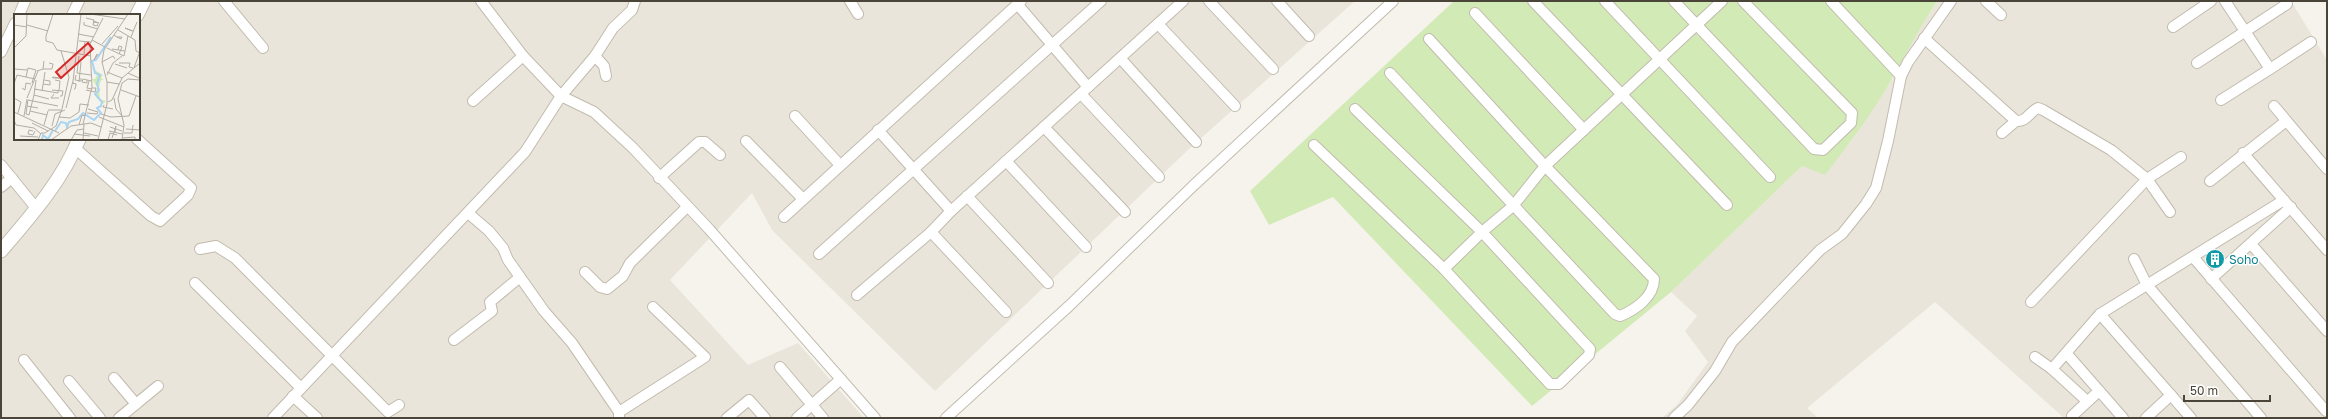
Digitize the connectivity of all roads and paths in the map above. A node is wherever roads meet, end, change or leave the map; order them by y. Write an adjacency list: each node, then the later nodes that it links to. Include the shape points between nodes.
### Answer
1 (25, 1): 26 (street)
2 (78, 1): 27 (street)
3 (144, 1): 28 (street)
4 (224, 1): 41 (street)
5 (480, 1): 43 (street)
6 (635, 1): 44 (street, via 632,10 603,40)
7 (850, 1): 29 (street)
8 (1101, 1): 40 (street)
9 (1183, 1): 31 (street)
10 (1209, 1): 49 (street)
11 (1277, 1): 36 (street)
12 (1393, 1): 156 (street, via 1194,185 1069,306)
13 (1533, 1): 55 (street)
14 (1605, 1): 46 (street)
15 (1674, 1): 33 (street)
16 (1722, 1): 33 (street)
17 (1743, 1): 33 (street, via 1852,113 1851,123 1823,150 1814,149)
18 (1831, 1): 52 (street)
19 (1951, 1): 37 (street)
20 (1986, 1): 30 (street)
21 (2211, 1): 34 (street)
22 (2225, 1): 35 (street)
23 (1019, 3): 40 (street); 65 (street)
24 (2287, 4): 35 (street)
25 (1475, 13): 66 (street)
26 (19, 14)
27 (72, 14)
28 (138, 14)
29 (858, 14)
30 (2001, 15)
31 (1158, 24): 45 (street); 58 (street)
32 (14, 25): 42 (street)
33 (1697, 25): 46 (street)
34 (2173, 27)
35 (2245, 31): 47 (street); 48 (street)
36 (1309, 36)
37 (1924, 38): 52 (street); 62 (street)
38 (1429, 39): 79 (street)
39 (2311, 42): 48 (street)
40 (1052, 45): 53 (street); 81 (street)
41 (263, 48)
42 (1, 52)
43 (523, 56): 54 (street); 57 (street)
44 (595, 56): 51 (street, via 604,66); 54 (street)
45 (1121, 59): 53 (street); 70 (street)
46 (1659, 60): 55 (street); 83 (street)
47 (2197, 63)
48 (2270, 69): 56 (street)
49 (1273, 70)
50 (1390, 73): 93 (street)
51 (606, 76)
52 (1902, 76): 157 (street, via 1876,188 1866,204 1842,234 1820,250 1746,326 1729,347 1715,371 1688,405)
53 (1084, 90): 64 (street); 82 (street)
54 (562, 96): 85 (street, via 605,120); 99 (street, via 525,152)
55 (1621, 96): 66 (street); 92 (street)
56 (2221, 100)
57 (473, 101)
58 (1235, 106)
59 (2274, 106): 63 (street)
60 (1355, 109): 102 (street)
61 (795, 116): 77 (street)
62 (2016, 120): 67 (street); 86 (street, via 2026,118 2038,108 2043,110 2112,150)
63 (2285, 122): 73 (street); 80 (street)
64 (1044, 127): 76 (street); 97 (street)
65 (878, 130): 77 (street); 81 (street)
66 (1584, 130): 79 (street)
67 (2002, 133)
68 (138, 140): 71 (street, via 191,188 160,221 151,216)
69 (746, 141): 90 (street)
70 (1196, 142)
71 (77, 144): 95 (street)
72 (1314, 145): 111 (street)
73 (2243, 153): 87 (street); 91 (street)
74 (720, 155): 85 (street, via 705,142 699,142)
75 (2181, 157): 86 (street)
76 (1006, 161): 89 (street); 104 (street)
77 (840, 164): 90 (street)
78 (1, 165): 84 (street)
79 (1545, 166): 93 (street); 93 (street, via 1654,279 1654,286 1641,304 1620,316 1615,314)
80 (2327, 169)
81 (914, 170): 96 (street); 108 (street)
82 (1159, 177)
83 (1770, 177)
84 (12, 178): 88 (street); 95 (street)
85 (659, 178): 94 (street)
86 (2147, 179): 98 (street); 119 (street)
87 (2210, 181)
88 (1, 187)
89 (967, 196): 96 (street); 116 (street)
90 (803, 199): 100 (street)
91 (2288, 204): 103 (street); 105 (street); 109 (street)
92 (1727, 205)
93 (1513, 206): 102 (street)
94 (687, 207): 112 (street, via 630,263 623,276 607,289 600,287); 132 (street)
95 (36, 208): 107 (street)
96 (951, 211): 101 (street)
97 (1125, 212)
98 (2170, 212)
99 (468, 213): 113 (street, via 503,248); 126 (street)
100 (784, 217)
101 (931, 232): 118 (street); 121 (street)
102 (1482, 232): 111 (street); 111 (street, via 1590,349 1590,355 1559,384 1550,384)
103 (2251, 244): 114 (street); 123 (street)
104 (1086, 247)
105 (2326, 247)
106 (200, 249): 126 (street, via 216,246 235,258)
107 (1, 251)
108 (819, 254)
109 (2193, 257): 114 (street); 117 (street)
110 (2134, 259): 117 (street)
111 (1444, 269)
112 (585, 272)
113 (520, 277): 124 (street, via 490,302 492,311); 144 (street, via 544,311 572,343)
114 (2211, 279): 143 (street)
115 (196, 282): 135 (street)
116 (1048, 283)
117 (2147, 285): 122 (street); 161 (street)
118 (857, 296)
119 (2031, 302)
120 (653, 307): 144 (street, via 705,357)
121 (1006, 312)
122 (2100, 314): 125 (street); 137 (street)
123 (2327, 331)
124 (454, 340)
125 (2067, 354): 130 (street); 136 (street)
126 (331, 356): 135 (street); 141 (street, via 388,412)
127 (2035, 357): 130 (street)
128 (24, 360): 146 (street)
129 (780, 367): 142 (street)
130 (2052, 369): 139 (street)
131 (114, 378): 140 (street)
132 (841, 379): 142 (street); 155 (street)
133 (69, 381): 147 (street)
134 (158, 386): 140 (street)
135 (301, 388): 138 (street)
136 (2098, 390): 139 (street); 158 (street)
137 (2171, 395): 159 (street); 160 (street)
138 (293, 396): 149 (street); 150 (street)
139 (2087, 402): 145 (street)
140 (136, 404): 148 (street)
141 (398, 405)
142 (812, 405): 153 (street); 154 (street)
143 (2327, 410): 162 (street)
144 (619, 415)
145 (2072, 416)
146 (70, 418)
147 (100, 418)
148 (119, 418)
149 (273, 418)
150 (318, 418)
151 (727, 418): 152 (street, via 749,400)
152 (765, 418)
153 (797, 418)
154 (822, 418)
155 (875, 418)
156 (946, 418)
157 (1674, 418)
158 (2123, 418)
159 (2146, 418)
160 (2191, 418)
161 (2261, 418)
162 (2318, 418)

